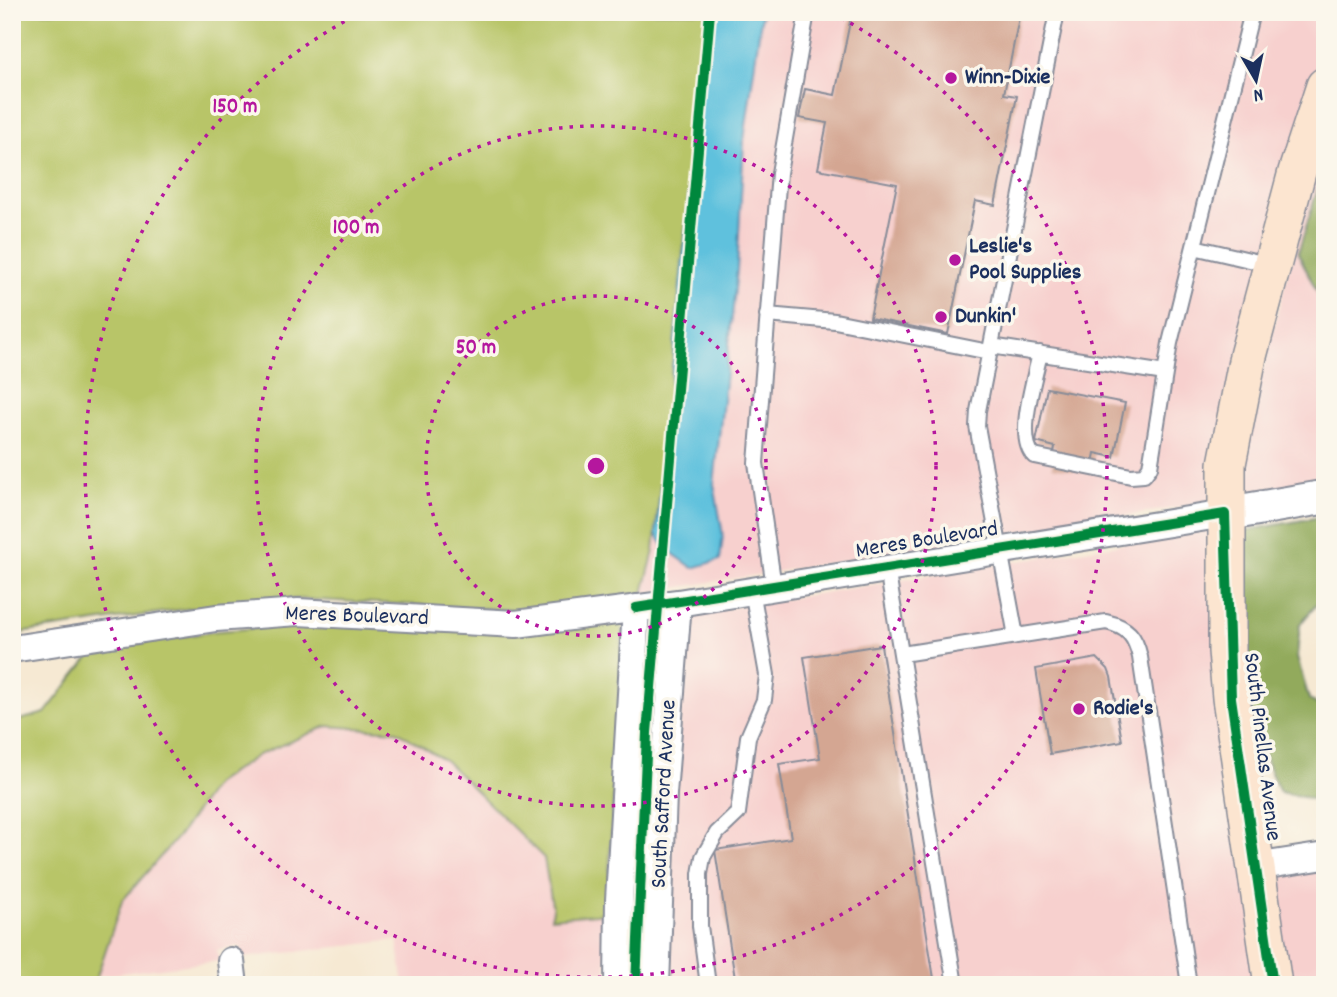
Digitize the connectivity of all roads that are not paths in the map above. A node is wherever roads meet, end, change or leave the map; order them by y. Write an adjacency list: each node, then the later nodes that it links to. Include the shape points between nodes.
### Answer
1 (807, 12): 7 (lane, via 779,173)
2 (1057, 12): 8 (lane)
3 (1252, 12): 5 (lane)
4 (1325, 86): 6 (main road, South Pinellas Avenue)
5 (1194, 247): 6 (lane); 10 (lane)
6 (1272, 266): 12 (main road, South Pinellas Avenue, via 1227,464)
7 (767, 314): 8 (lane, via 835,321); 15 (lane, via 756,463)
8 (990, 349): 9 (lane); 13 (lane, via 977,426)
9 (1040, 353): 10 (lane); 10 (lane, via 1024,435 1027,449 1034,456 1131,476 1144,475 1150,467)
10 (1165, 373)
11 (1325, 497): 12 (street, Meres Boulevard)
12 (1225, 513): 13 (street, Meres Boulevard); 22 (main road, South Pinellas Avenue, via 1231,698)
13 (1000, 551): 14 (street, Meres Boulevard); 18 (lane)
14 (887, 568): 15 (street, Meres Boulevard); 20 (lane)
15 (763, 588): 16 (street, Meres Boulevard); 25 (lane, via 764,700 748,737 738,813 717,833 700,874 699,914)
16 (678, 603): 17 (street, Meres Boulevard); 24 (street, South Safford Avenue, via 663,794)
17 (636, 608): 19 (street, Meres Boulevard, via 516,624 298,612 216,618); 23 (street, South Safford Avenue)
18 (1016, 636): 20 (lane); 27 (lane, via 1106,622 1123,626 1136,641)
19 (12, 649)
20 (902, 654): 26 (lane)
21 (1325, 856): 22 (street)
22 (1255, 867): 28 (main road, South Pinellas Avenue)
23 (618, 985)
24 (656, 985)
25 (708, 985)
26 (955, 985)
27 (1189, 985)
28 (1273, 985)

